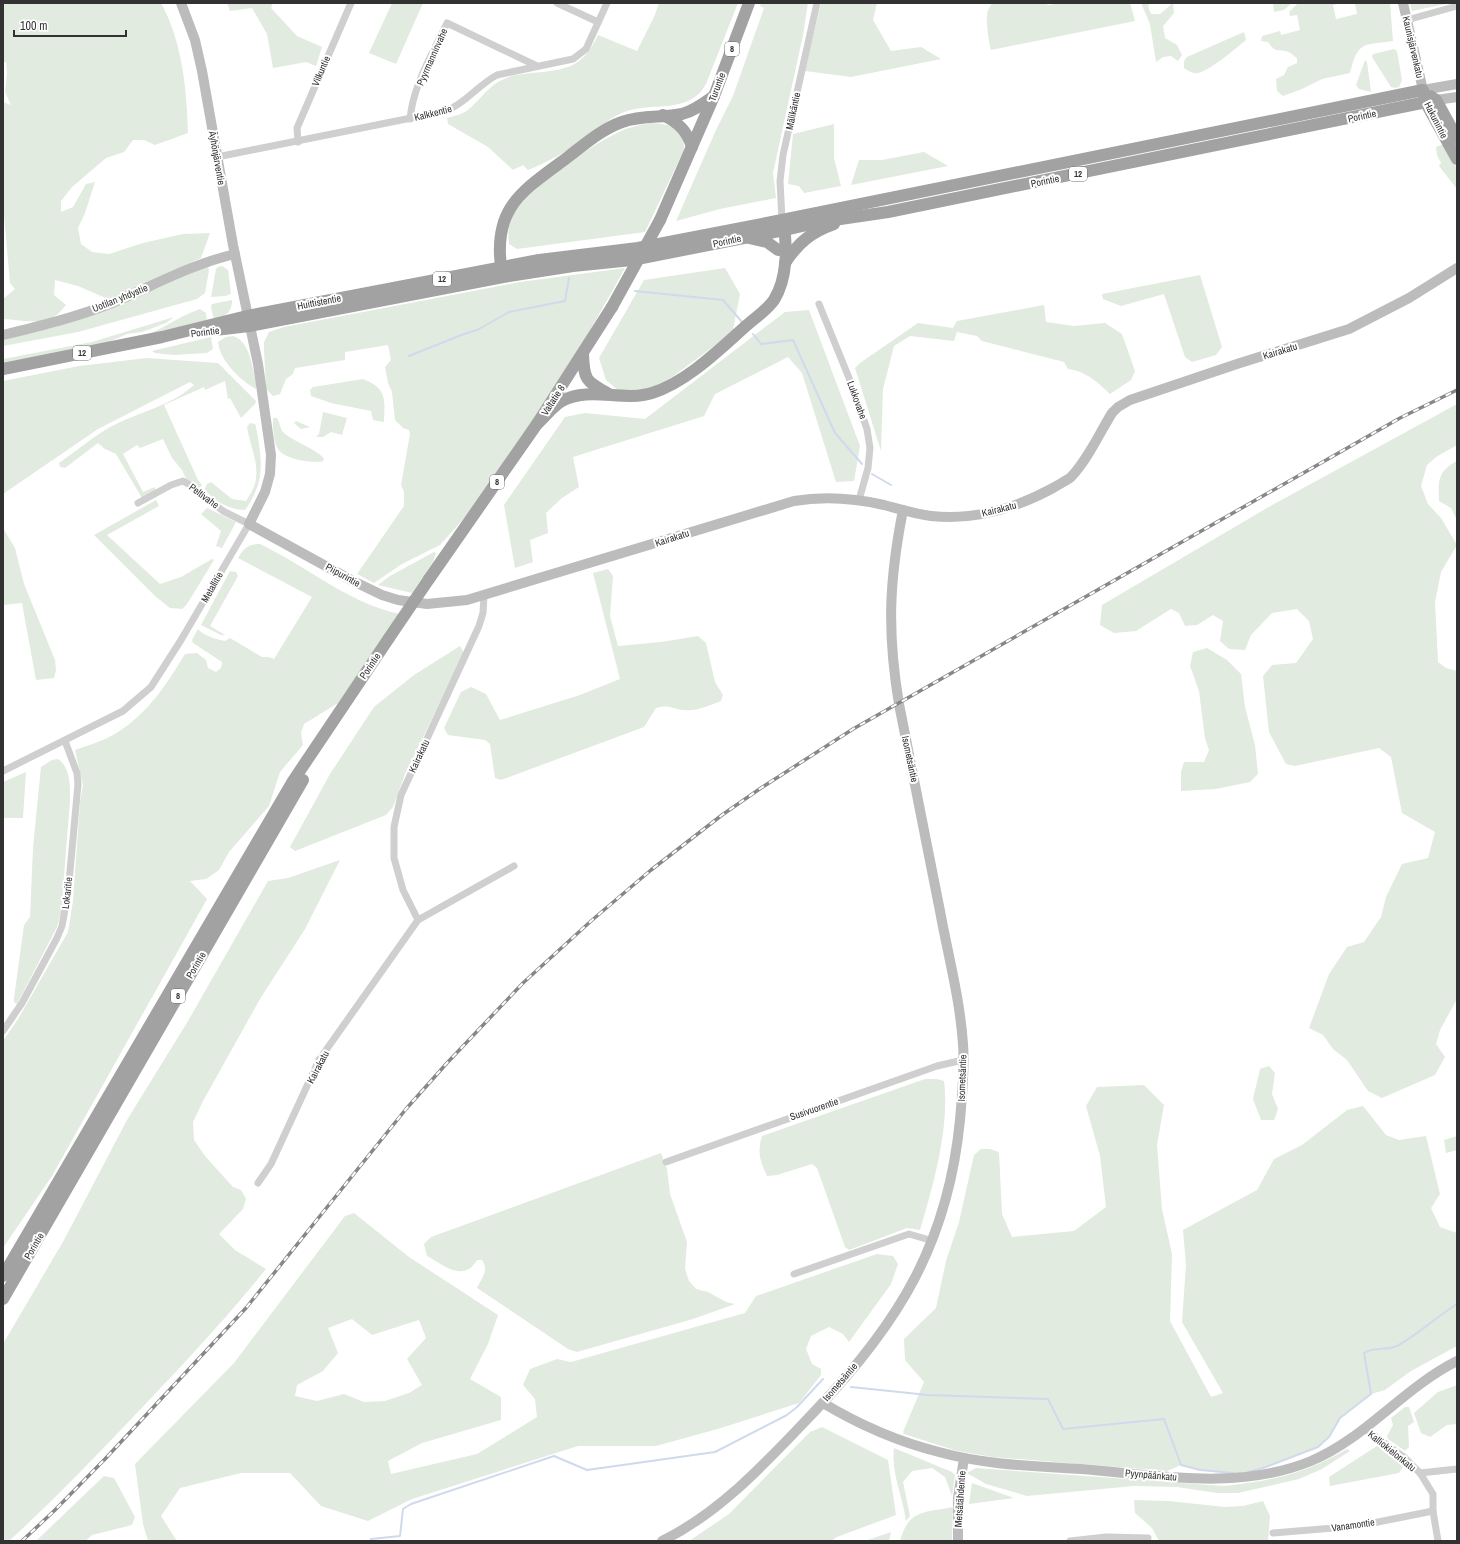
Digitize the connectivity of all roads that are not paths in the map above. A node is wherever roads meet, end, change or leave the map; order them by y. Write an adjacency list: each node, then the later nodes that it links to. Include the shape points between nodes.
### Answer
1 (182, 3): 24 (main road, Äyhönjärventie, via 195,40)
2 (351, 3): 22 (street, Vilkuntie, via 296,128)
3 (557, 3): 10 (street)
4 (607, 3): 10 (street, Kalkkentie)
5 (749, 3): 14 (highway, Turuntie / 8)
6 (816, 3): 27 (street, Mälikäntie, via 783,156 780,181)
7 (1403, 3): 9 (main road, Kaunisjärvenkatu)
8 (1457, 6): 9 (street)
9 (1407, 20): 13 (main road, Kaunisjärvenkatu)
10 (598, 22): 11 (street, Kalkkentie, via 586,49 573,59)
11 (537, 66): 19 (street, Kalkkentie, via 497,75 457,107); 19 (street, Pyyrmanninvahe, via 447,23 414,98)
12 (1457, 84): 13 (main road, Porintie)
13 (1423, 90): 16 (highway, Hakunintie); 27 (highway, Porintie / 12)
14 (714, 96): 18 (highway, via 694,110); 23 (highway, Turuntie / 8)
15 (1457, 97): 16 (main road, Porintie)
16 (1431, 102): 17 (highway, Porintie / 12); 20 (highway, Hakunintie)
17 (1403, 110): 20 (highway, 12); 26 (highway, Porintie / 12)
18 (664, 115): 23 (highway, via 676,121 688,135); 35 (highway, via 635,118 611,126 520,195 506,214 502,228 499,247)
19 (410, 119): 22 (street, Kalkkentie)
20 (1442, 122): 21 (highway, Hakunintie)
21 (1453, 141): 25 (highway, Hakunintie)
22 (298, 142): 24 (street, Kalkkentie)
23 (692, 147): 40 (highway, Valtatie 8 / 8, bridge, via 660,220)
24 (217, 158): 31 (main road, Äyhönjärventie)
25 (1457, 159)
26 (856, 218): 27 (highway, Porintie / 12); 33 (highway, via 825,227 804,240 797,245)
27 (782, 227): 28 (highway, Porintie / 12); 29 (highway, Porintie / 12); 30 (highway); 33 (highway)
28 (744, 237): 30 (highway, via 767,242); 32 (highway, Porintie / 12)
29 (638, 248): 35 (highway, Huittistentie / 12, via 538,260)
30 (778, 250): 37 (highway, via 772,288)
31 (234, 254): 38 (main road, Äyhönjärventie); 39 (main road, Uotilan yhdystie, via 214,259 70,318)
32 (632, 260): 35 (highway, Huittistentie / 12)
33 (785, 263): 37 (highway, via 781,284 774,299 767,309)
34 (1457, 268): 46 (main road, Kairakatu, via 1409,298 1349,329 1130,400 1112,413 1070,478 1035,498 1007,509 971,515 932,516)
35 (502, 273): 38 (highway, Huittistentie / 12)
36 (819, 304): 44 (street, Lukkovahe, via 845,366 867,429 870,448)
37 (754, 319): 42 (highway, via 722,348 668,387 642,395)
38 (248, 321): 41 (highway, Huittistentie / 12); 47 (main road, Metallitie, via 258,364 271,459 265,492)
39 (3, 334)
40 (583, 354): 42 (highway, via 584,373 590,383); 43 (highway, Valtatie 8 / 8)
41 (3, 369)
42 (611, 395): 43 (highway, via 586,395 562,402)
43 (538, 424): 50 (highway, Valtatie 8 / 8, bridge)
44 (860, 500): 46 (main road, Kairakatu); 48 (main road, Kairakatu, via 817,497 794,501)
45 (138, 503): 47 (street, Peltivahe, via 183,481 223,511)
46 (902, 510): 57 (main road, Isometsäntie, via 891,589 893,664 956,995 962,1030)
47 (249, 524): 49 (main road, Piipurintie, via 370,590 398,600); 52 (street, Metallitie, via 151,687 123,711)
48 (484, 596): 49 (main road, Kairakatu); 55 (street, Kairakatu, via 479,626 401,794 394,827 394,858 403,890)
49 (444, 604)
50 (389, 638): 51 (highway, Porintie / 8)
51 (352, 694): 62 (highway, Porintie / 8, via 293,781); 63 (highway, Porintie / 8)
52 (65, 741): 53 (street, Metallitie); 56 (street, Lokaritie, via 75,766 78,784 65,916 57,938 22,1003)
53 (3, 771)
54 (514, 866): 55 (street, Kairakatu)
55 (418, 920): 59 (street, Kairakatu, via 319,1060 271,1164)
56 (3, 1031)
57 (963, 1060): 58 (street, Susivuorentie, via 936,1066); 60 (main road, Isometsäntie, via 954,1168)
58 (666, 1162)
59 (258, 1183)
60 (933, 1241): 61 (street, via 909,1234); 65 (main road, Isometsäntie, via 919,1272 892,1317)
61 (794, 1274)
62 (3, 1276)
63 (3, 1299)
64 (1457, 1361): 66 (main road, Pyynpäänkatu, via 1427,1378)
65 (823, 1403): 67 (main road, Pyynpäänkatu, via 894,1436 940,1453); 73 (main road, Isometsäntie, via 736,1490 708,1512)
66 (1365, 1429): 67 (main road, Pyynpäänkatu, via 1331,1451 1296,1467 1253,1477 1228,1479 1022,1465); 69 (street, Kalliokielonkatu, via 1404,1457)
67 (964, 1458): 74 (main road, Metsätähdentie, via 958,1498)
68 (1457, 1469): 69 (street)
69 (1420, 1473): 70 (street, Kalliokielonkatu, via 1433,1494)
70 (1433, 1511): 71 (street, Vanamontie, via 1358,1526); 76 (street, Kalliokielonkatu)
71 (1273, 1533)
72 (1148, 1538): 75 (street, via 1106,1537)
73 (662, 1541)
74 (958, 1541)
75 (1070, 1541)
76 (1438, 1541)

